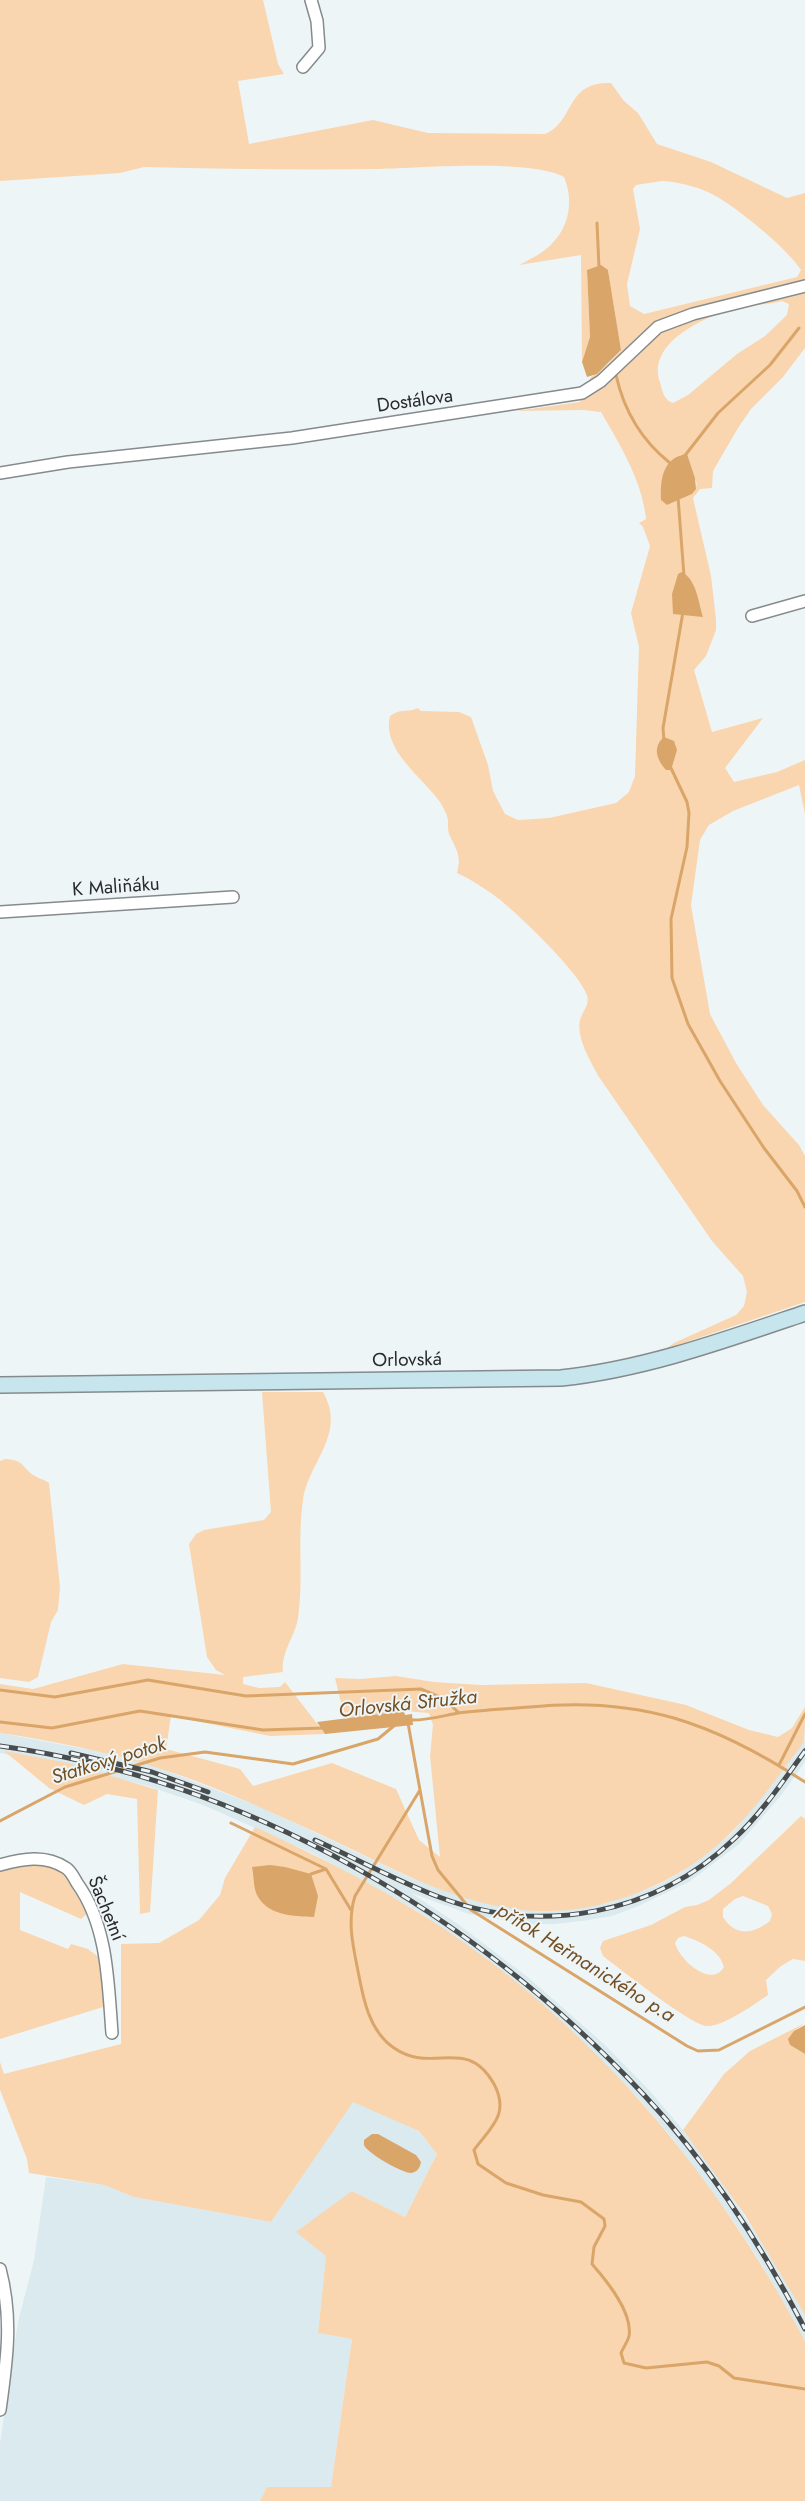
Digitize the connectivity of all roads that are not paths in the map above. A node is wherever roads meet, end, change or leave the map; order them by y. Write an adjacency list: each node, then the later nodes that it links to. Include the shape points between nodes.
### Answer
1 (311, 0): 2 (street, via 319,48)
2 (303, 67)
3 (805, 286): 4 (street, Dostálova, via 693,314 658,327 601,381 582,393 292,438 68,462)
4 (0, 473)
5 (805, 601): 6 (street)
6 (752, 616)
7 (234, 897): 8 (street, K Maliňáku)
8 (0, 912)
9 (805, 1313): 10 (main road, Orlovská, via 634,1366 601,1374 561,1378)
10 (0, 1385)
11 (0, 1865): 12 (street, Šachetní, via 29,1858 48,1860 67,1868 82,1890 100,1932 106,1959)
12 (112, 2033)
13 (0, 2268): 14 (street, via 8,2308 9,2338)
14 (0, 2410)

